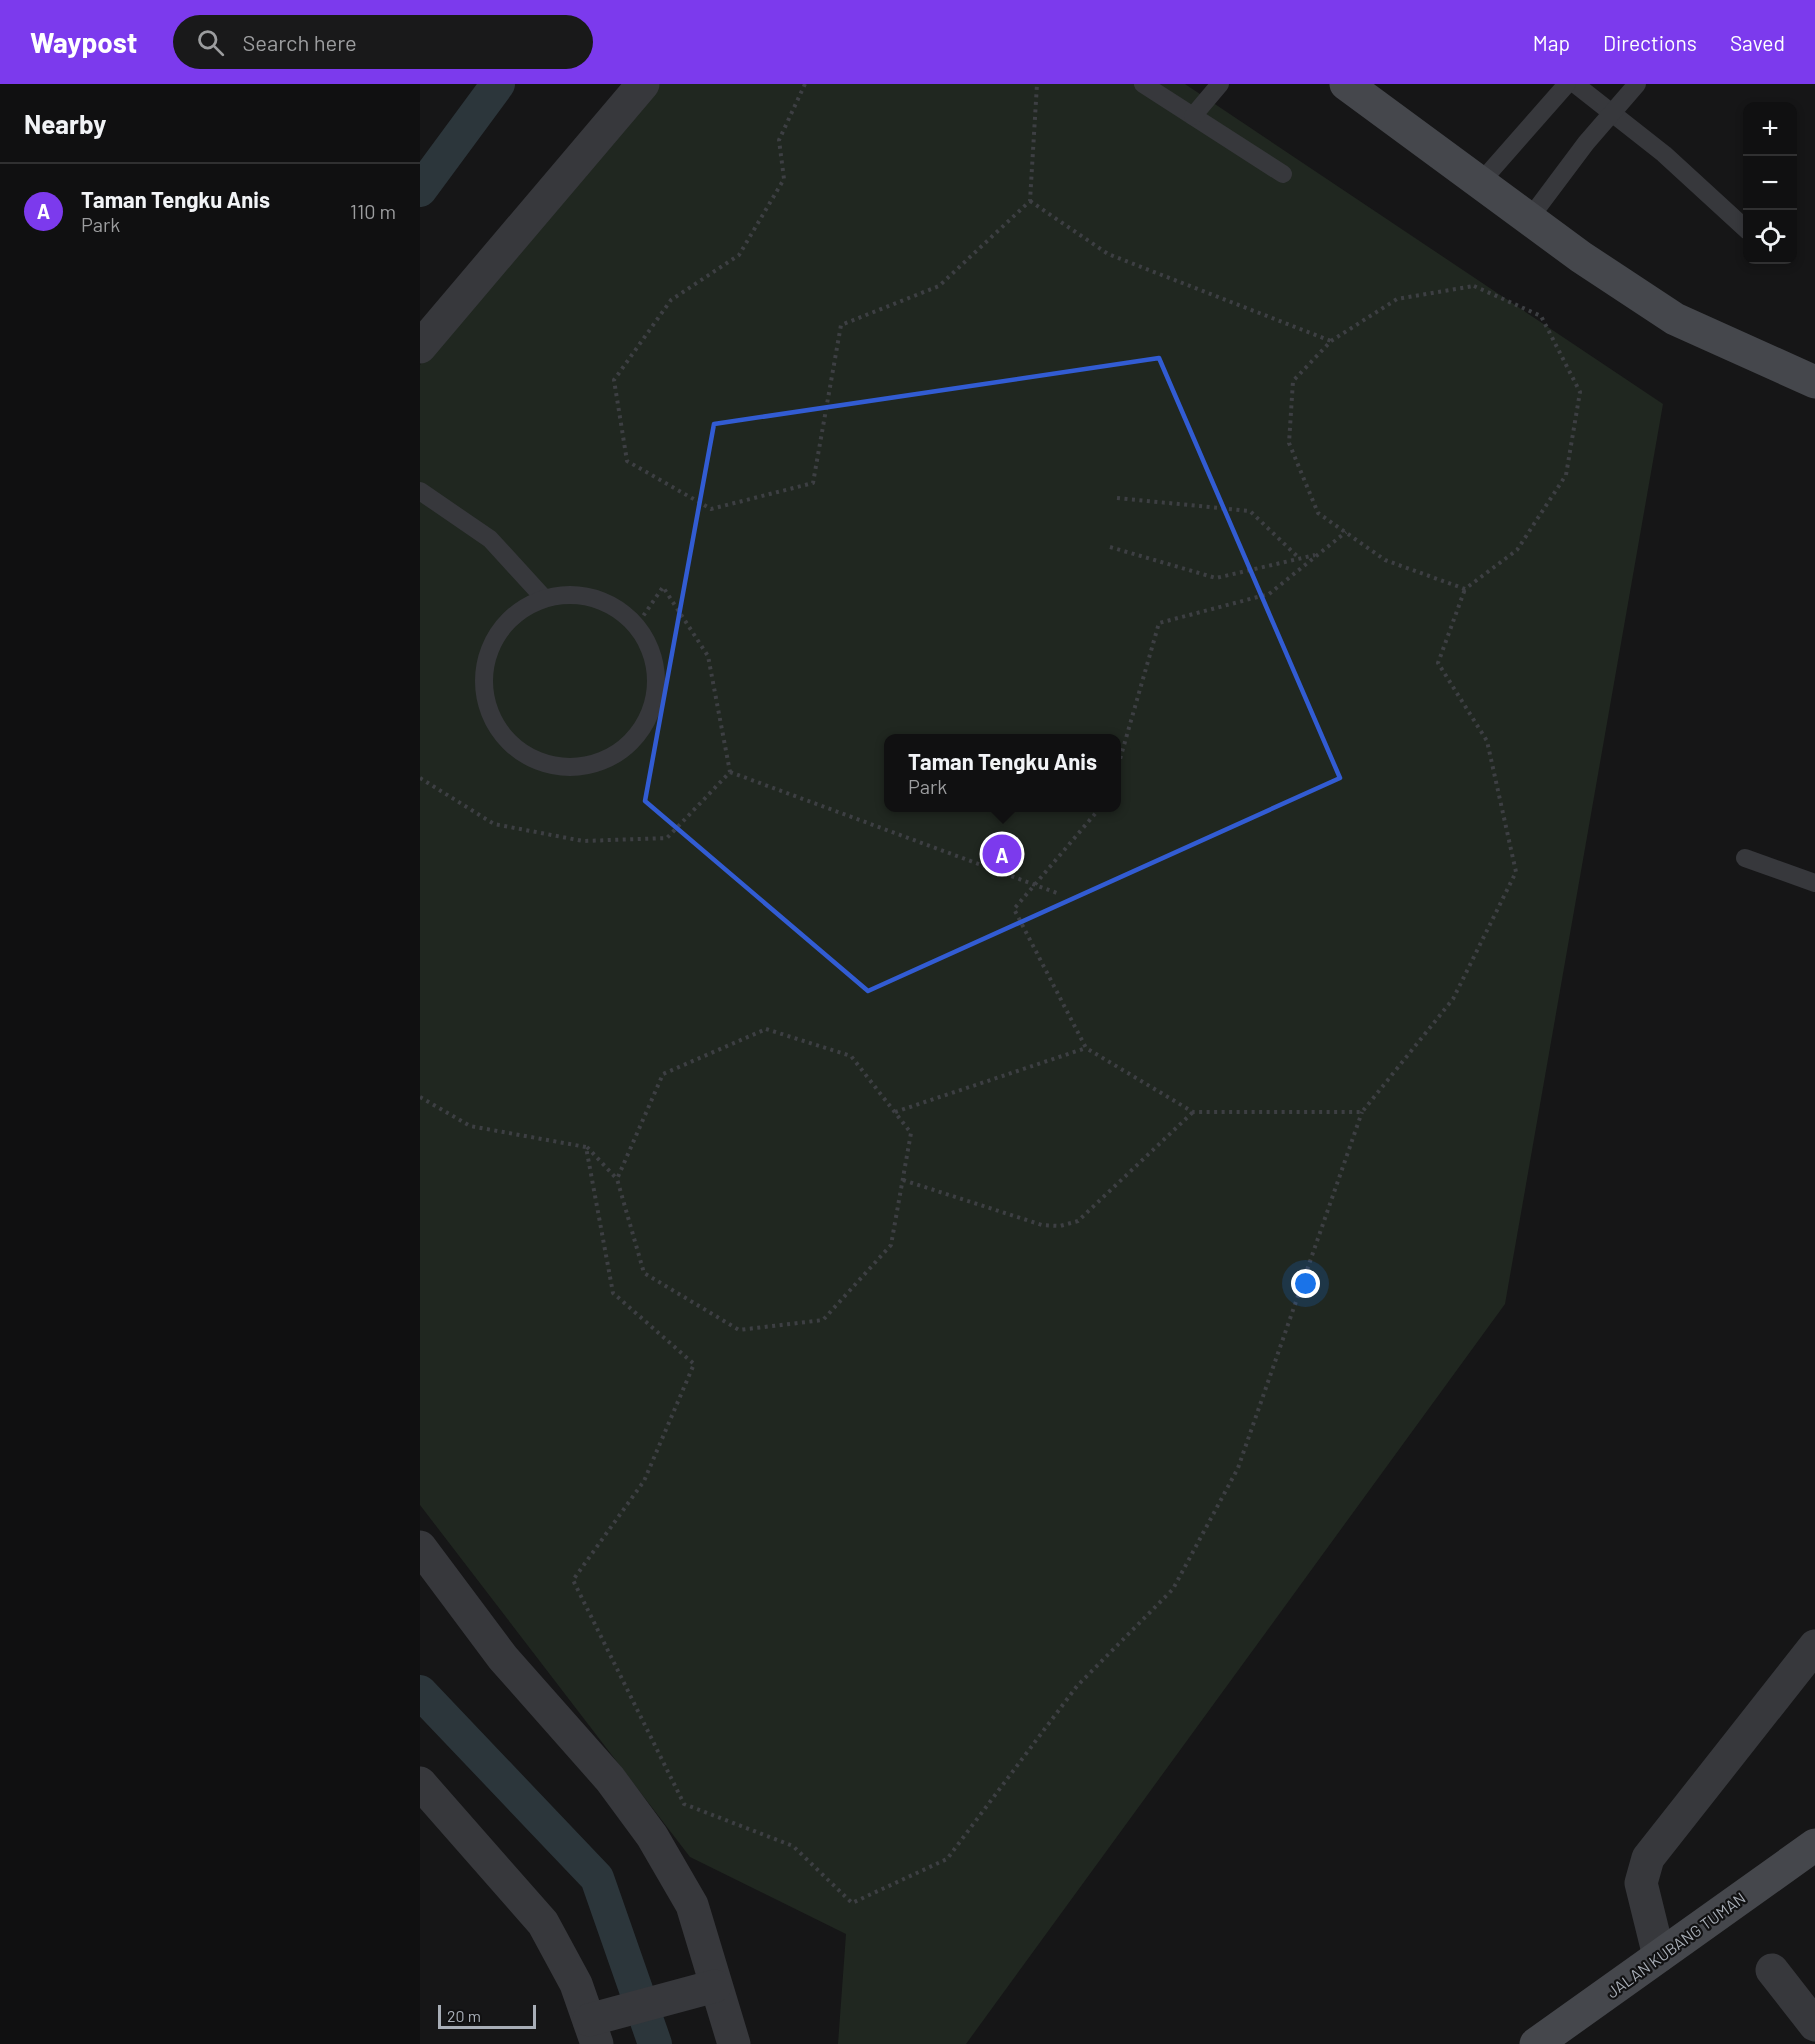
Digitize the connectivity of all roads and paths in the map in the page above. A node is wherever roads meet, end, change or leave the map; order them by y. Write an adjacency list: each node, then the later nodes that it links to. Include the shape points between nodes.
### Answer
1 (643, 84): 18 (street)
2 (805, 84): 14 (path, via 779,140 784,179 739,255 671,300 614,380 627,461 711,509 813,483 841,325 939,286)
3 (1037, 84): 14 (path)
4 (1143, 84): 11 (lane)
5 (1220, 84): 11 (lane)
6 (1346, 84): 13 (main road)
7 (1567, 84): 13 (lane)
8 (1575, 84): 10 (lane)
9 (1637, 84): 10 (lane)
10 (1610, 113): 15 (lane); 16 (lane, via 1664,154)
11 (1193, 116): 12 (lane)
12 (1283, 174)
13 (1480, 183): 15 (main road)
14 (1030, 201): 17 (path, via 1108,254)
15 (1529, 219): 19 (main road, via 1675,320)
16 (1743, 226)
17 (1332, 341): 22 (path, via 1293,381 1288,443 1318,513); 26 (path, via 1397,299 1474,286 1541,316 1580,392 1566,475 1517,550)
18 (420, 347)
19 (1815, 382)
20 (420, 491): 27 (lane, via 490,539)
21 (1117, 498): 25 (path, via 1250,511)
22 (1346, 532): 24 (path); 26 (path, via 1385,560)
23 (1110, 547): 25 (path, via 1216,578)
24 (1318, 554): 25 (path); 29 (path, via 1269,594 1159,624)
25 (1299, 558)
26 (1465, 589): 41 (path, via 1438,663 1487,741 1516,872 1453,999)
27 (543, 598): 28 (lane, via 578,594 610,604); 28 (lane, via 514,614 492,640 483,673 486,706 503,736 529,758 562,767 574,766 596,763 626,747 647,721 657,688 653,654)
28 (637, 625): 30 (path, via 663,587 708,656)
29 (1121, 755)
30 (730, 772): 31 (path, via 667,838 583,841 494,824); 35 (path)
31 (420, 778)
32 (1096, 812): 35 (path)
33 (1745, 858): 34 (lane)
34 (1815, 884)
35 (1035, 885): 36 (path); 37 (path, via 1014,909)
36 (1057, 893)
37 (1086, 1048): 39 (path); 40 (path)
38 (420, 1097): 42 (path, via 470,1126)
39 (895, 1112): 43 (path, via 850,1056 766,1029 663,1074); 44 (path, via 911,1133)
40 (1193, 1112): 41 (path); 44 (path, via 1078,1221 1060,1226 1042,1225 986,1209)
41 (1362, 1112): 42 (path, via 1238,1468 1173,1589 1077,1686 947,1859 852,1903 793,1846 684,1804 573,1580 644,1481 693,1364 613,1293)
42 (586, 1147): 43 (path)
43 (617, 1179): 44 (path, via 644,1273 739,1330 823,1320 891,1245)
44 (903, 1180)
45 (420, 1547): 51 (street, via 503,1658 610,1779 652,1836 692,1905)
46 (1815, 1646): 49 (street, via 1648,1858 1641,1883)
47 (420, 1783): 53 (street, via 543,1923)
48 (1815, 1845): 49 (main road, JALAN KUBANG TUMAN)
49 (1659, 1956): 55 (main road, JALAN KUBANG TUMAN)
50 (1772, 1970): 52 (street)
51 (713, 1987): 53 (street); 54 (street)
52 (1815, 2025)
53 (600, 2026)
54 (734, 2044)
55 (1536, 2044)

